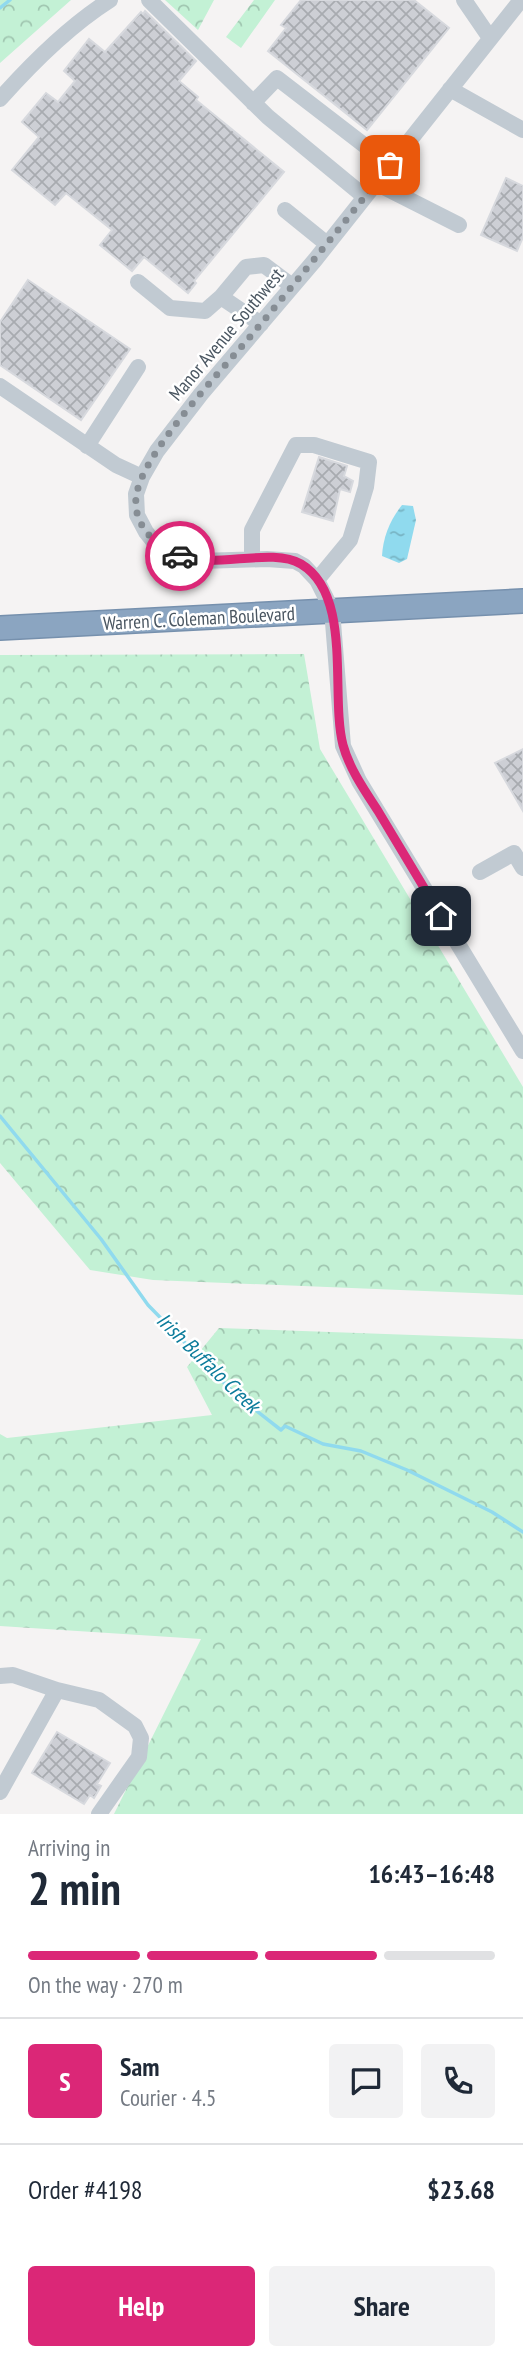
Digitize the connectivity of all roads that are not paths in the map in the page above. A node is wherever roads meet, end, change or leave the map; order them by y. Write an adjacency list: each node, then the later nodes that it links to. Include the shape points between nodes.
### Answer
1 (110, 0): 7 (street, via 79,22)
2 (149, 0): 8 (street)
3 (464, 0): 5 (street)
4 (520, 0): 5 (street, Manor Avenue Southwest)
5 (490, 38): 6 (street, Manor Avenue Southwest)
6 (450, 89): 9 (street); 10 (street, Manor Avenue Southwest)
7 (0, 99)
8 (253, 103): 10 (street, via 277,78); 12 (street)
9 (523, 130)
10 (390, 165): 11 (street, Manor Avenue Southwest)
11 (376, 183): 12 (street, Manor Avenue Southwest); 14 (street)
12 (365, 197): 15 (street, Manor Avenue Southwest)
13 (285, 210): 15 (street)
14 (459, 225)
15 (327, 244): 17 (street, Manor Avenue Southwest)
16 (138, 282): 18 (street, via 170,308 205,311)
17 (292, 286): 18 (street, via 264,265 246,267); 19 (street, Manor Avenue Southwest)
18 (220, 297): 19 (street)
19 (261, 324): 23 (street, Manor Avenue Southwest, via 157,451)
20 (138, 368): 22 (street)
21 (0, 386): 22 (street)
22 (87, 446): 23 (street)
23 (142, 477): 24 (street, Manor Avenue Southwest, via 136,494 137,515 154,542 200,561)
24 (252, 559): 25 (street, Manor Avenue Southwest, via 295,561); 25 (street, via 252,530 296,446 314,445 369,462 350,540)
25 (317, 580): 27 (street, Manor Avenue Southwest)
26 (523, 601): 27 (highway, Warren C. Coleman Boulevard)
27 (332, 610): 28 (highway, Warren C. Coleman Boulevard); 31 (street, via 343,746 359,781)
28 (0, 628)
29 (523, 868): 30 (street, via 514,853)
30 (480, 872)
31 (523, 1051)
32 (0, 1676): 33 (street, via 13,1675)
33 (57, 1690): 34 (street); 35 (street, via 99,1700 135,1726 141,1738 139,1757)
34 (0, 1791)
35 (99, 1814)

